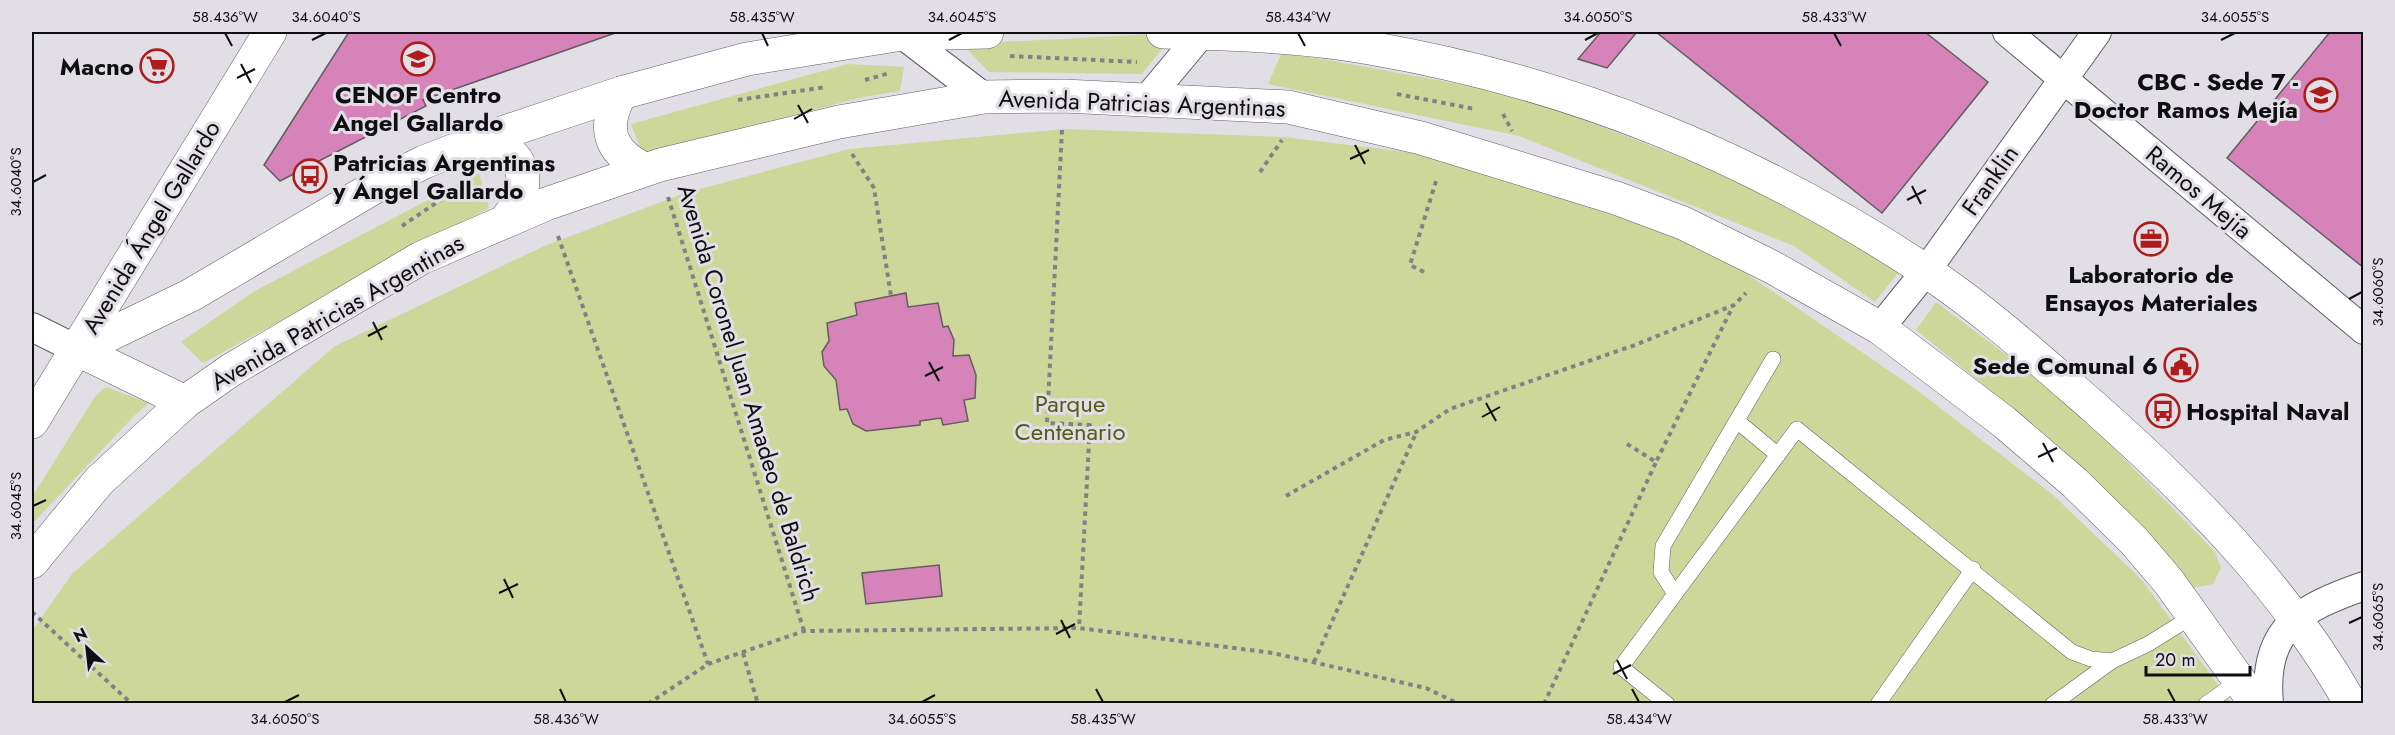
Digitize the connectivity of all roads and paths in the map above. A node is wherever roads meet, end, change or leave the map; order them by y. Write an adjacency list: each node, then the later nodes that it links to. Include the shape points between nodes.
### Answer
1 (270, 32): 38 (main road, Avenida Ángel Gallardo)
2 (1163, 32): 3 (main road)
3 (1202, 32): 8 (street); 31 (main road, via 1369,48 1591,102 1719,154 1822,206)
4 (2007, 32): 10 (street, Ramos Mejía)
5 (2097, 32): 10 (street, Franklin)
6 (901, 33): 7 (main road); 13 (main road, via 747,59); 16 (street)
7 (993, 44): 8 (path)
8 (1176, 63): 17 (street)
9 (893, 73): 11 (path)
10 (2064, 78): 31 (street, Franklin); 37 (street, Ramos Mejía)
11 (855, 82)
12 (834, 86): 18 (path)
13 (621, 93): 22 (main road); 24 (main road, via 611,111 610,130 616,147 627,161)
14 (1388, 93): 19 (path)
15 (1064, 96): 16 (main road, Avenida Patricias Argentinas); 17 (main road, Avenida Patricias Argentinas); 55 (path, via 1047,423 1090,425)
16 (984, 97): 21 (main road, Avenida Patricias Argentinas)
17 (1147, 99): 23 (main road, Avenida Patricias Argentinas, via 1288,107 1421,138)
18 (735, 100)
19 (1486, 111)
20 (1496, 113): 25 (path, via 1506,115)
21 (838, 122): 24 (main road, Avenida Patricias Argentinas); 33 (path, via 873,188)
22 (482, 140): 28 (main road, via 500,144 517,160 524,182 518,205); 38 (main road, via 424,162 373,188 192,295)
23 (1447, 148): 25 (main road, Avenida Patricias Argentinas); 32 (path, via 1410,265)
24 (652, 167): 27 (main road, Avenida Patricias Argentinas); 56 (path, Avenida Coronel Juan Amadeo de Baldrich, via 670,205)
25 (1526, 171): 30 (main road, Avenida Patricias Argentinas, via 1683,223)
26 (462, 185): 29 (path)
27 (546, 204): 28 (main road, Avenida Patricias Argentinas); 60 (path)
28 (507, 219): 40 (main road, Avenida Patricias Argentinas, via 410,264)
29 (394, 231)
30 (1772, 267): 34 (path); 36 (main road, Avenida Patricias Argentinas)
31 (1926, 271): 36 (street, Franklin); 54 (main road, via 2028,350 2131,440 2236,546)
32 (1424, 273)
33 (891, 296)
34 (1734, 305): 43 (path, via 1635,345 1450,409); 46 (path)
35 (32, 327): 38 (street)
36 (1880, 328): 53 (main road, Avenida Patricias Argentinas, via 2004,422 2075,483 2134,541)
37 (2364, 330)
38 (78, 350): 40 (main road); 42 (main road, Avenida Ángel Gallardo)
39 (1773, 359): 41 (lane)
40 (184, 402): 48 (main road, Avenida Patricias Argentinas, via 99,481)
41 (1737, 421): 45 (lane); 51 (lane, via 1663,546 1661,572)
42 (32, 422)
43 (1416, 432): 47 (path, via 1384,440); 59 (path)
44 (1627, 444): 46 (path)
45 (1778, 455): 49 (lane, via 1797,429); 51 (lane)
46 (1656, 462): 66 (path)
47 (1286, 496)
48 (32, 562)
49 (1973, 569): 58 (lane, via 2072,652); 68 (lane)
50 (2364, 586): 54 (street, via 2317,603)
51 (1675, 594): 67 (lane, via 1621,667)
52 (32, 612): 62 (path)
53 (2193, 616): 58 (lane); 61 (main road, Avenida Patricias Argentinas)
54 (2296, 617): 71 (street, via 2279,638 2269,667); 72 (main road)
55 (1079, 628): 56 (path); 59 (path, via 1273,653)
56 (804, 632): 57 (path)
57 (743, 653): 60 (path); 64 (path)
58 (2112, 661): 69 (lane)
59 (1314, 662): 65 (path, via 1426,688)
60 (708, 664): 63 (path)
61 (2248, 692): 70 (lane)
62 (132, 704)
63 (648, 704)
64 (758, 704)
65 (1459, 704)
66 (1544, 704)
67 (1667, 704)
68 (1878, 704)
69 (2053, 704)
70 (2206, 704)
71 (2269, 704)
72 (2351, 704)

